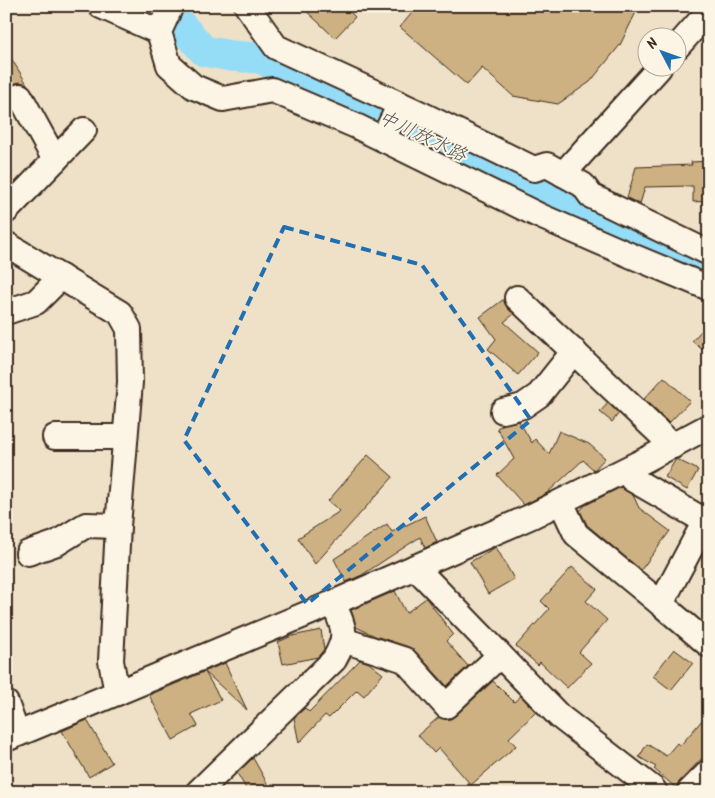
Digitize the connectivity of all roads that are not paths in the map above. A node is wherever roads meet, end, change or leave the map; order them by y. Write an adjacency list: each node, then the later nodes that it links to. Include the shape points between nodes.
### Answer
1 (101, 6): 5 (street)
2 (171, 6): 5 (street)
3 (247, 6): 9 (street, via 276,47)
4 (709, 11): 6 (street)
5 (158, 32): 11 (street, via 169,65 194,87 223,99 272,90)
6 (688, 35)
7 (649, 78): 13 (street)
8 (20, 96): 12 (street)
9 (400, 105): 11 (street); 13 (street, via 534,169 547,165)
10 (84, 130): 12 (street)
11 (383, 139): 18 (street, via 540,216)
12 (55, 160): 14 (street)
13 (563, 174): 16 (street, via 583,185 591,196)
14 (6, 211)
15 (6, 244): 17 (street)
16 (709, 253)
17 (61, 277): 20 (street, via 36,302); 25 (street, via 120,313 129,330 130,382)
18 (709, 288)
19 (517, 298): 21 (street)
20 (6, 312)
21 (574, 352): 22 (street, via 540,395 523,406); 26 (street)
22 (503, 411)
23 (709, 426): 26 (street)
24 (55, 437): 25 (street)
25 (125, 437): 29 (street)
26 (673, 446): 27 (street)
27 (626, 470): 28 (street); 33 (street, via 632,479 705,521)
28 (561, 502): 31 (street); 33 (street, via 576,534)
29 (118, 526): 30 (street, via 86,525 57,543); 37 (street, via 111,662)
30 (28, 553)
31 (415, 566): 32 (street); 36 (street)
32 (332, 603): 34 (street, via 343,626); 37 (street)
33 (661, 604): 35 (street)
34 (343, 640): 36 (street, via 405,660 446,706); 41 (street, via 334,660)
35 (709, 645)
36 (500, 655): 42 (street, via 559,716)
37 (117, 693): 39 (street)
38 (6, 703): 39 (street)
39 (12, 737)
40 (709, 772): 43 (street)
41 (198, 792)
42 (655, 792)
43 (689, 792)

